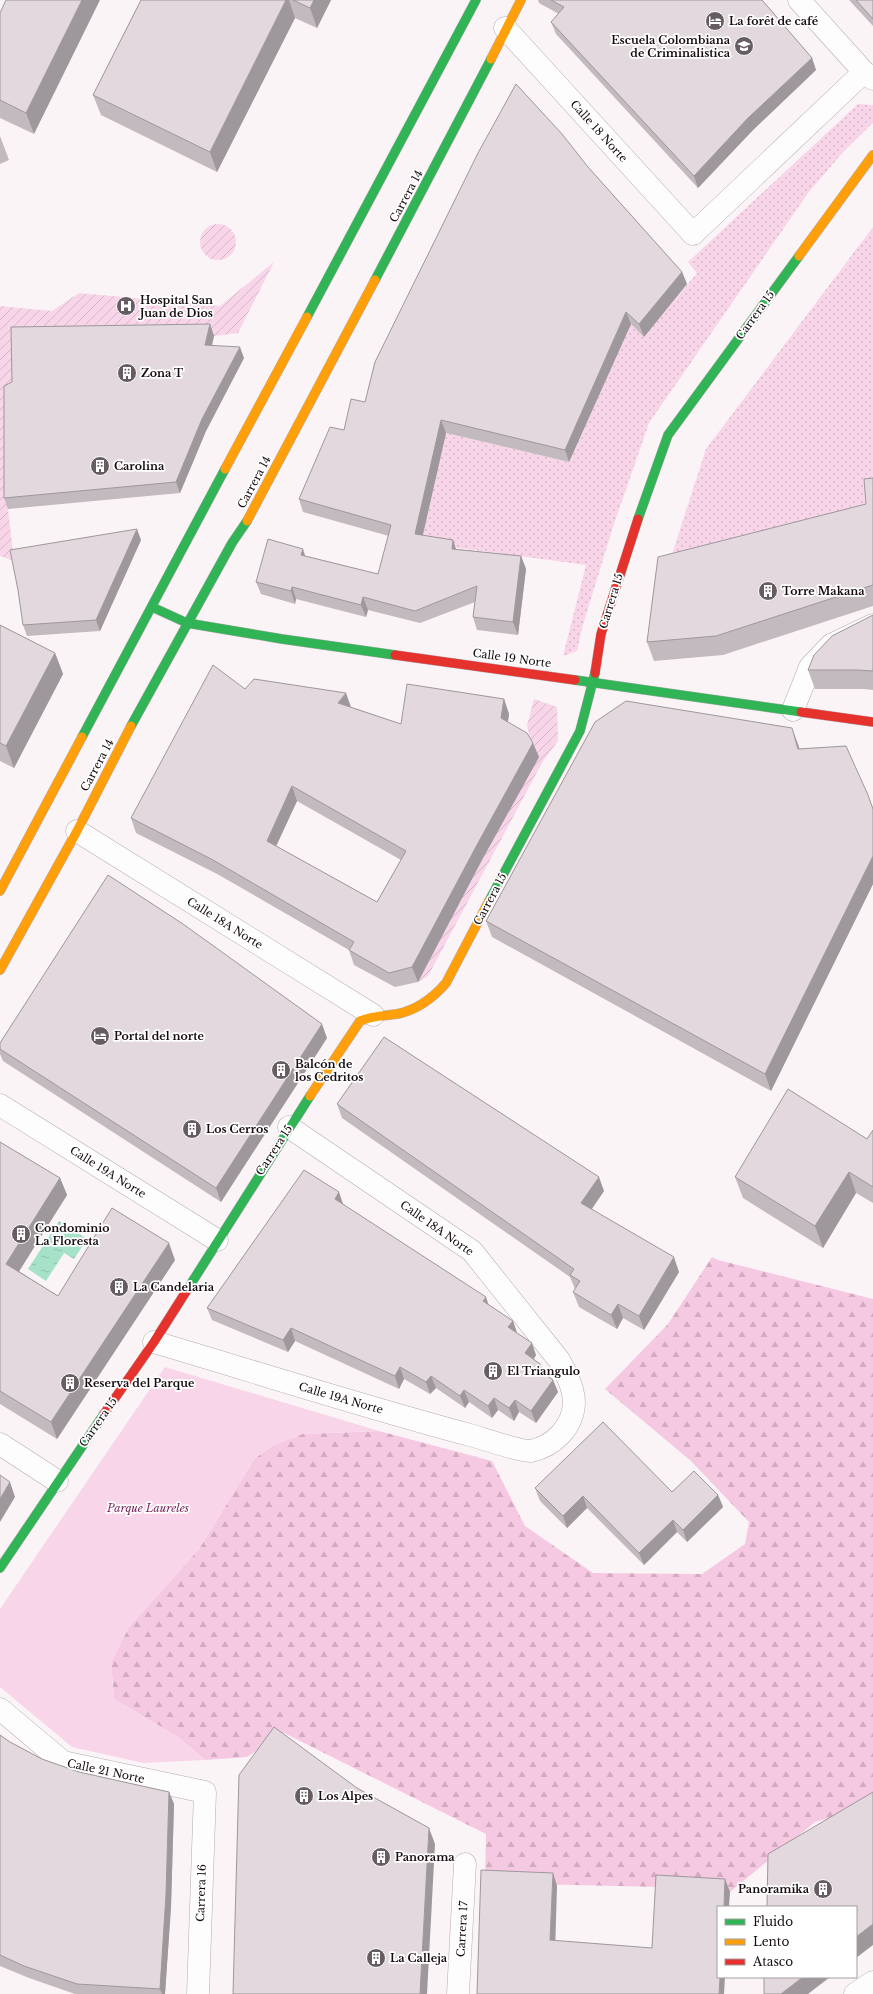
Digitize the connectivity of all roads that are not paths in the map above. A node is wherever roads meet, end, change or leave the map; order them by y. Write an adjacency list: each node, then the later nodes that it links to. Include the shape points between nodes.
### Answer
1 (476, 0): 7 (street)
2 (521, 0): 4 (street, Carrera 14)
3 (799, 0): 5 (street)
4 (505, 28): 5 (street, Calle 18 Norte, via 694,234); 8 (street, Carrera 14, via 446,146 252,511)
5 (869, 75)
6 (873, 155): 10 (street, Carrera 15, via 668,435 633,532 601,634)
7 (152, 607): 8 (street, Calle 19 Norte); 14 (street)
8 (187, 623): 10 (street, Calle 19 Norte); 13 (street, Carrera 14)
9 (873, 625): 11 (street, via 831,645 810,667)
10 (593, 683): 11 (street, Calle 19 Norte); 16 (street, Carrera 15, via 580,731 446,983 437,995 423,1005 388,1015)
11 (793, 710): 12 (street, Calle 19 Norte)
12 (873, 722)
13 (77, 830): 15 (street, Carrera 14); 16 (street, Calle 18A Norte)
14 (0, 891)
15 (0, 970)
16 (373, 1015): 18 (street, Carrera 15, via 360,1021)
17 (0, 1105): 19 (street, Calle 19A Norte)
18 (289, 1127): 19 (street, Carrera 15); 22 (street, Calle 18A Norte, via 472,1251 559,1360 569,1380 574,1402 571,1419 561,1434 548,1446)
19 (216, 1240): 20 (street, Carrera 15)
20 (154, 1342): 22 (street, Calle 19A Norte); 23 (street, Carrera 15)
21 (0, 1444): 23 (street)
22 (529, 1451)
23 (57, 1481): 24 (street, Carrera 15)
24 (0, 1568)
25 (0, 1709): 26 (street, Calle 21 Norte, via 63,1762)
26 (205, 1792): 29 (street, Carrera 16)
27 (465, 1864): 30 (street, Carrera 17)
28 (873, 1982): 31 (street)
29 (198, 1994)
30 (458, 1994)
31 (855, 1994)

